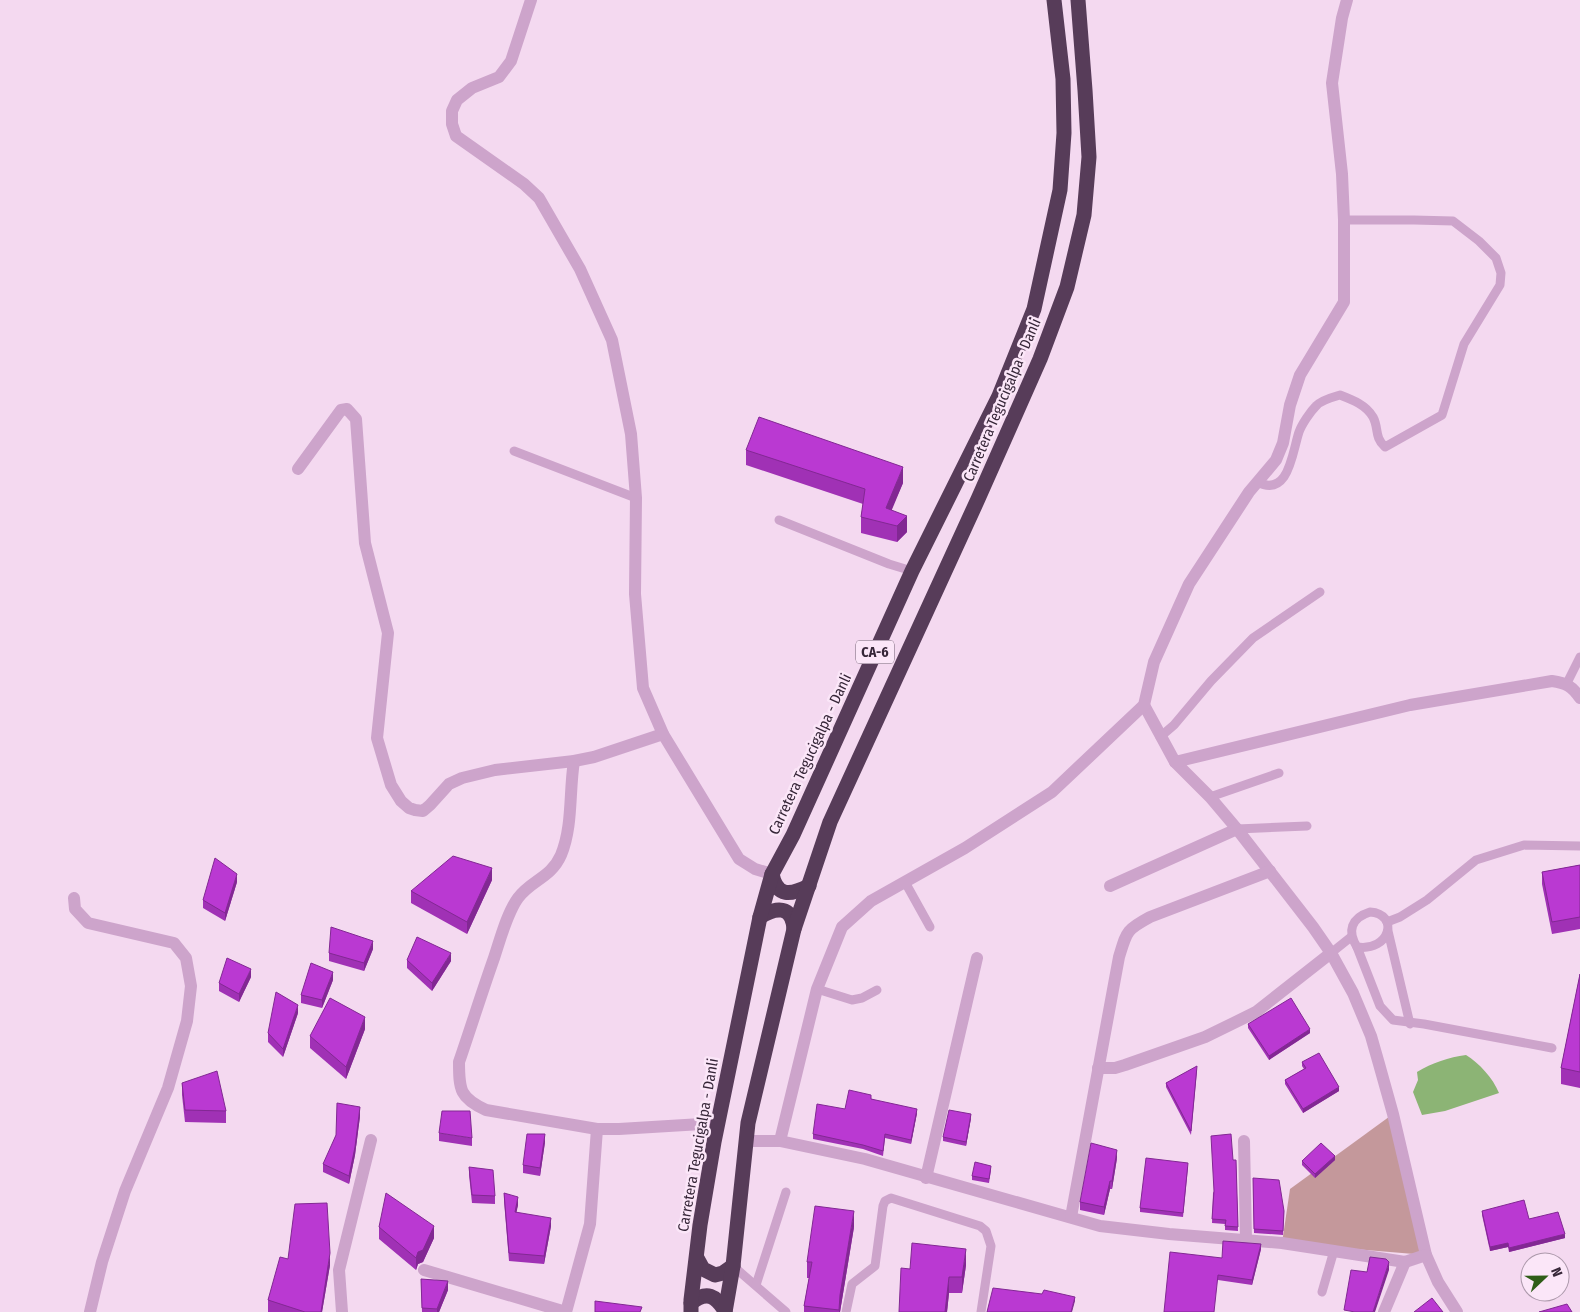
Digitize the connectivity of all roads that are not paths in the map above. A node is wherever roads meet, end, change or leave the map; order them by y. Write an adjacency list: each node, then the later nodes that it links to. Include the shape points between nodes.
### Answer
1 (531, 0): 9 (street, via 511,61 499,77 472,88 457,100 452,124 456,136 539,198 580,269 612,340 631,434)
2 (1054, 0): 11 (highway, Carretera Tegucigalpa - Danli / CA-6, via 1063,79 1064,133 1060,190 1034,309 998,396)
3 (1078, 0): 29 (highway, Carretera Tegucigalpa - Danli / CA-6, via 1089,157 1084,215 1066,287 1040,359 830,822)
4 (1347, 0): 5 (street, via 1332,83)
5 (1344, 220): 8 (street, via 1344,302 1300,375 1283,443 1276,460); 8 (lane, via 1454,222 1496,258 1501,273 1500,285 1464,344 1442,415 1385,447 1379,441 1373,418 1360,403 1340,394 1317,404 1300,430 1286,474 1277,485 1266,487)
6 (514, 451): 9 (lane)
7 (298, 470): 19 (street, via 341,410 347,409 352,413 356,419 365,542 388,633 377,738 391,786 401,801 409,808 422,811 450,784 462,778 495,770)
8 (1257, 482): 16 (street, via 1189,584 1154,662)
9 (636, 498): 17 (street, via 635,594 643,688)
10 (778, 520): 11 (lane)
11 (912, 571): 27 (highway, Carretera Tegucigalpa - Danli / CA-6, via 793,835)
12 (1320, 592): 18 (lane, via 1253,638 1211,681 1174,726)
13 (1580, 657): 14 (lane)
14 (1567, 683): 15 (street); 20 (street, via 1552,681 1410,705)
15 (1580, 698)
16 (1144, 705): 18 (street); 28 (street, via 1052,792)
17 (663, 734): 19 (street); 27 (street, via 739,859)
18 (1160, 736): 20 (street)
19 (574, 761): 46 (street, via 567,836 561,855 544,878 518,898 504,928 459,1062 459,1076 470,1103 486,1110)
20 (1175, 762): 22 (street)
21 (1279, 773): 22 (lane)
22 (1210, 797): 24 (street)
23 (1306, 826): 24 (lane)
24 (1237, 829): 26 (street); 30 (street)
25 (1580, 846): 34 (lane, via 1524,845 1476,860)
26 (1270, 871): 38 (street); 44 (street, via 1150,917 1127,933 1119,957)
27 (772, 874): 29 (highway, via 774,884 785,892 798,892); 32 (highway, Carretera Tegucigalpa - Danli / CA-6)
28 (905, 882): 33 (lane); 40 (street, via 871,901 842,927)
29 (809, 886): 35 (highway, Carretera Tegucigalpa - Danli / CA-6)
30 (1110, 886)
31 (74, 898): 64 (street, via 75,909 88,923 174,943 186,958 191,986 187,1021 168,1088 125,1191)
32 (760, 917): 35 (highway, via 772,910 785,911 793,920); 45 (highway, Carretera Tegucigalpa - Danli / CA-6)
33 (930, 926)
34 (1388, 927): 36 (lane, via 1383,917 1370,912 1356,920); 37 (lane, via 1384,940 1377,945); 42 (lane)
35 (794, 929): 48 (highway, Carretera Tegucigalpa - Danli / CA-6)
36 (1351, 937): 37 (lane); 38 (lane)
37 (1357, 947): 42 (lane, via 1380,1006 1393,1020)
38 (1331, 953): 44 (street, via 1256,1012 1205,1037 1115,1068); 56 (street, via 1353,993 1374,1045)
39 (977, 958): 51 (street)
40 (817, 989): 41 (lane, via 852,1000); 49 (street)
41 (877, 990)
42 (1410, 1024): 43 (lane)
43 (1552, 1048)
44 (1098, 1068): 53 (street)
45 (718, 1123): 46 (street); 57 (highway, Carretera Tegucigalpa - Danli / CA-6)
46 (597, 1129): 66 (street, via 590,1224)
47 (371, 1140): 65 (street, via 339,1270)
48 (746, 1141): 49 (street); 59 (highway, Carretera Tegucigalpa - Danli / CA-6)
49 (780, 1141): 51 (street)
50 (1244, 1141): 54 (street)
51 (926, 1178): 53 (street)
52 (786, 1192): 61 (lane)
53 (1071, 1217): 54 (street, via 1100,1226)
54 (1246, 1240): 55 (street)
55 (1331, 1250): 58 (street); 62 (lane, via 1333,1254)
56 (1426, 1255): 58 (street); 72 (street)
57 (697, 1258): 59 (highway, via 703,1269 715,1276); 63 (highway, Carretera Tegucigalpa - Danli / CA-6)
58 (1406, 1262): 71 (street)
59 (733, 1266): 61 (lane); 67 (highway, Carretera Tegucigalpa - Danli / CA-6)
60 (424, 1270): 66 (street)
61 (756, 1285): 68 (lane)
62 (1322, 1292)
63 (691, 1308): 67 (highway, via 697,1299 709,1296 720,1302)
64 (90, 1312)
65 (342, 1312)
66 (566, 1312)
67 (725, 1312)
68 (786, 1312)
69 (846, 1312): 70 (lane, via 852,1284 875,1266 883,1206 891,1198 980,1226 986,1231 991,1246)
70 (981, 1312)
71 (1384, 1312)
72 (1457, 1312)

